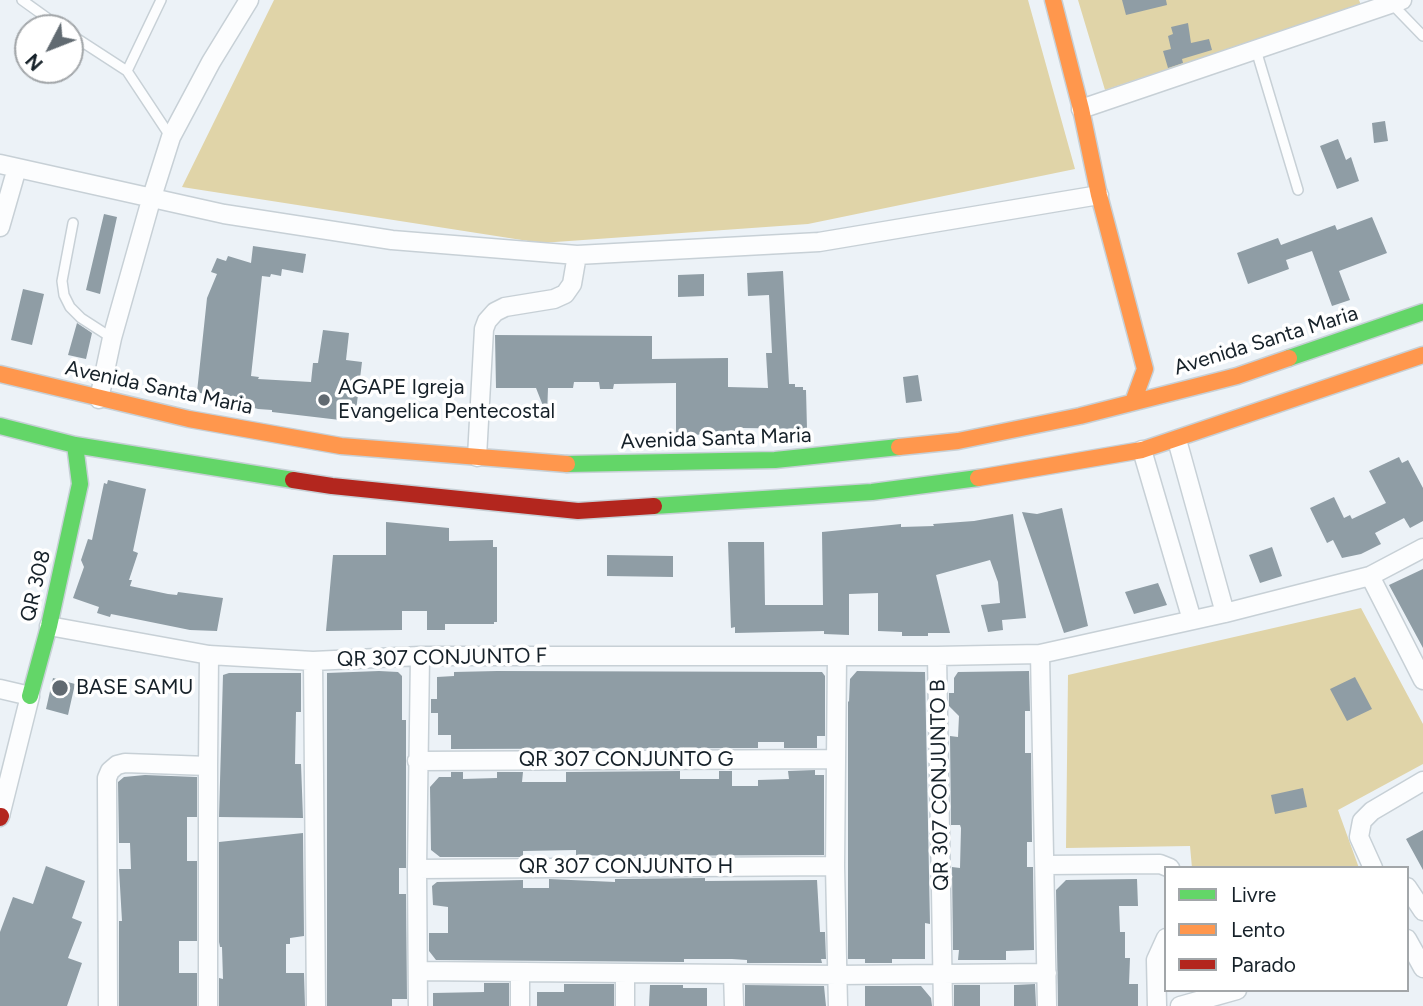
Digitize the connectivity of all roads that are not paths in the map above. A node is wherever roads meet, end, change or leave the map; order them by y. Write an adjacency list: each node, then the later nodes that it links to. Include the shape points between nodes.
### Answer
1 (22, 0): 6 (lane)
2 (161, 0): 10 (lane)
3 (249, 0): 12 (street, via 185,107)
4 (1053, 0): 11 (main road)
5 (1395, 1): 7 (lane); 9 (street)
6 (42, 14)
7 (1423, 36)
8 (84, 43): 10 (lane)
9 (1256, 50): 11 (street); 14 (lane)
10 (127, 71): 12 (lane)
11 (1081, 109): 15 (main road)
12 (172, 138): 16 (street)
13 (8, 166): 16 (street); 18 (street)
14 (1298, 190)
15 (1099, 195): 19 (street, via 819,242); 24 (main road)
16 (151, 200): 19 (street, via 392,240); 21 (street)
17 (73, 223): 21 (lane, via 62,281 64,295 81,318)
18 (0, 227)
19 (577, 255): 36 (street, via 572,284 565,294 505,307 487,321)
20 (1423, 312): 22 (main road, Avenida Santa Maria)
21 (112, 338): 27 (street)
22 (1390, 346): 23 (main road, Avenida Santa Maria); 26 (main road, Avenida Santa Maria); 30 (main road, Avenida Santa Maria)
23 (1423, 355)
24 (1146, 369): 26 (main road); 28 (main road)
25 (0, 374): 27 (main road, Avenida Santa Maria)
26 (1179, 391): 28 (main road, Avenida Santa Maria)
27 (99, 398): 32 (main road, Avenida Santa Maria)
28 (1133, 402): 35 (main road, Avenida Santa Maria)
29 (0, 426): 31 (main road, Avenida Santa Maria)
30 (1177, 440): 34 (main road, Avenida Santa Maria); 44 (street)
31 (75, 445): 33 (main road, Avenida Santa Maria); 40 (main road, QR 308)
32 (341, 446): 36 (main road, Avenida Santa Maria); 38 (main road)
33 (107, 450): 38 (main road, Avenida Santa Maria); 40 (main road, QR 308)
34 (1142, 450): 39 (main road, Avenida Santa Maria); 45 (street)
35 (958, 453): 37 (main road, Avenida Santa Maria); 39 (main road)
36 (477, 457): 37 (main road, Avenida Santa Maria, via 595,465)
37 (916, 458): 41 (main road)
38 (335, 475): 41 (main road, Avenida Santa Maria, via 578,511)
39 (963, 481): 41 (main road, Avenida Santa Maria)
40 (80, 484): 46 (main road, QR 308)
41 (819, 496)
42 (1423, 548): 43 (street, QR 307 CONJUNTO B)
43 (1370, 576): 44 (street, QR 307 CONJUNTO B); 53 (street)
44 (1224, 613): 45 (street, QR 307 CONJUNTO B)
45 (1192, 620): 47 (street, QR 307 CONJUNTO B)
46 (49, 626): 48 (street, QR 307 CONJUNTO F); 55 (main road, QR 308)
47 (1040, 654): 51 (street, QR 307 CONJUNTO B); 61 (street)
48 (209, 655): 52 (street, QR 307 CONJUNTO F); 58 (street)
49 (420, 656): 50 (street, QR 307 CONJUNTO F); 52 (street, QR 307 CONJUNTO F); 57 (street)
50 (837, 656): 51 (street, QR 307 CONJUNTO F); 56 (street)
51 (937, 656): 76 (street, QR 307 CONJUNTO B)
52 (313, 661): 81 (street)
53 (1423, 680)
54 (0, 689): 55 (street)
55 (30, 696): 60 (street)
56 (835, 759): 57 (street, QR 307 CONJUNTO G); 62 (street)
57 (417, 761): 65 (street)
58 (208, 766): 79 (street, via 125,763 117,765 107,778); 80 (street)
59 (1423, 781): 64 (street, via 1362,821 1359,837)
60 (0, 816)
61 (1046, 865): 63 (street); 74 (street)
62 (835, 866): 65 (street, QR 307 CONJUNTO H); 77 (street)
63 (1165, 866)
64 (1372, 866)
65 (416, 869): 71 (street)
66 (1409, 890): 67 (street)
67 (1423, 911)
68 (1164, 942): 89 (street, via 1156,960)
69 (1409, 944): 70 (street)
70 (1423, 968)
71 (419, 971): 72 (street); 82 (street)
72 (520, 972): 73 (street); 83 (street)
73 (625, 973): 75 (street); 84 (street)
74 (1047, 973): 76 (street); 88 (street)
75 (733, 974): 77 (street); 85 (street)
76 (944, 974): 77 (street); 87 (street, QR 307 CONJUNTO B)
77 (838, 975): 86 (street)
78 (1230, 992): 90 (street)
79 (108, 1006)
80 (208, 1006)
81 (316, 1006)
82 (418, 1006)
83 (520, 1006)
84 (625, 1006)
85 (734, 1006)
86 (838, 1006)
87 (943, 1006)
88 (1047, 1006)
89 (1157, 1006)
90 (1179, 1006)

